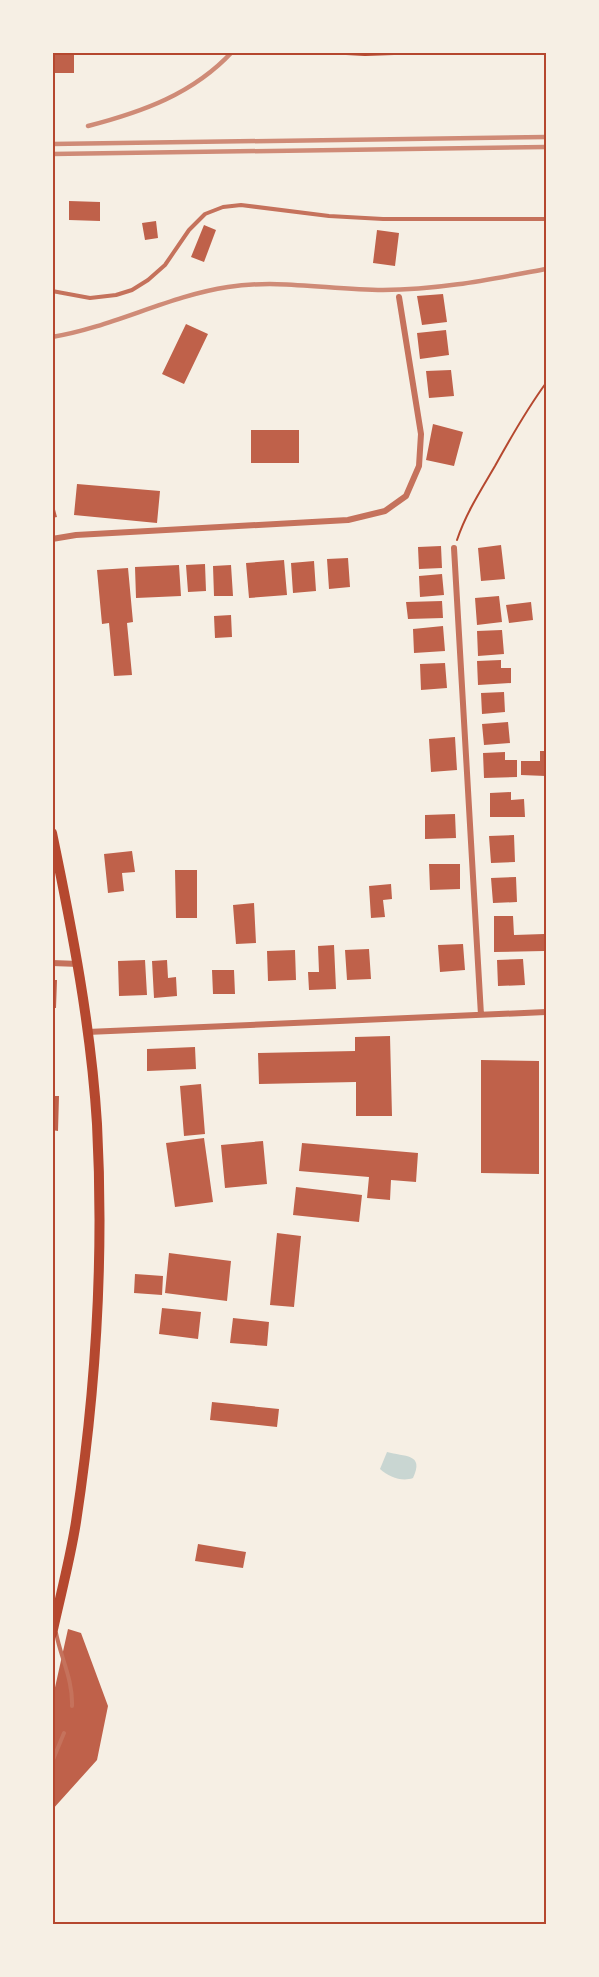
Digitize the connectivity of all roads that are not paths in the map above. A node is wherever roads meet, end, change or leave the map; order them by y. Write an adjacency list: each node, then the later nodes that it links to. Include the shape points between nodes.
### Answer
1 (546, 219): 2 (lane, via 355,218 241,205 223,207 205,214 165,265 132,290 90,298)
2 (52, 291)
3 (399, 297): 4 (street, via 421,434 419,466 406,496 385,511 348,520)
4 (52, 539)
5 (454, 548): 10 (street)
6 (52, 833): 8 (main road)
7 (52, 963): 8 (street)
8 (79, 964): 11 (main road)
9 (546, 1012): 10 (street)
10 (481, 1015): 11 (street)
11 (87, 1032): 12 (main road, via 97,1123 97,1326 75,1524)
12 (53, 1629): 13 (lane, via 69,1678)
13 (72, 1706)
14 (64, 1733): 15 (lane)
15 (52, 1762)

